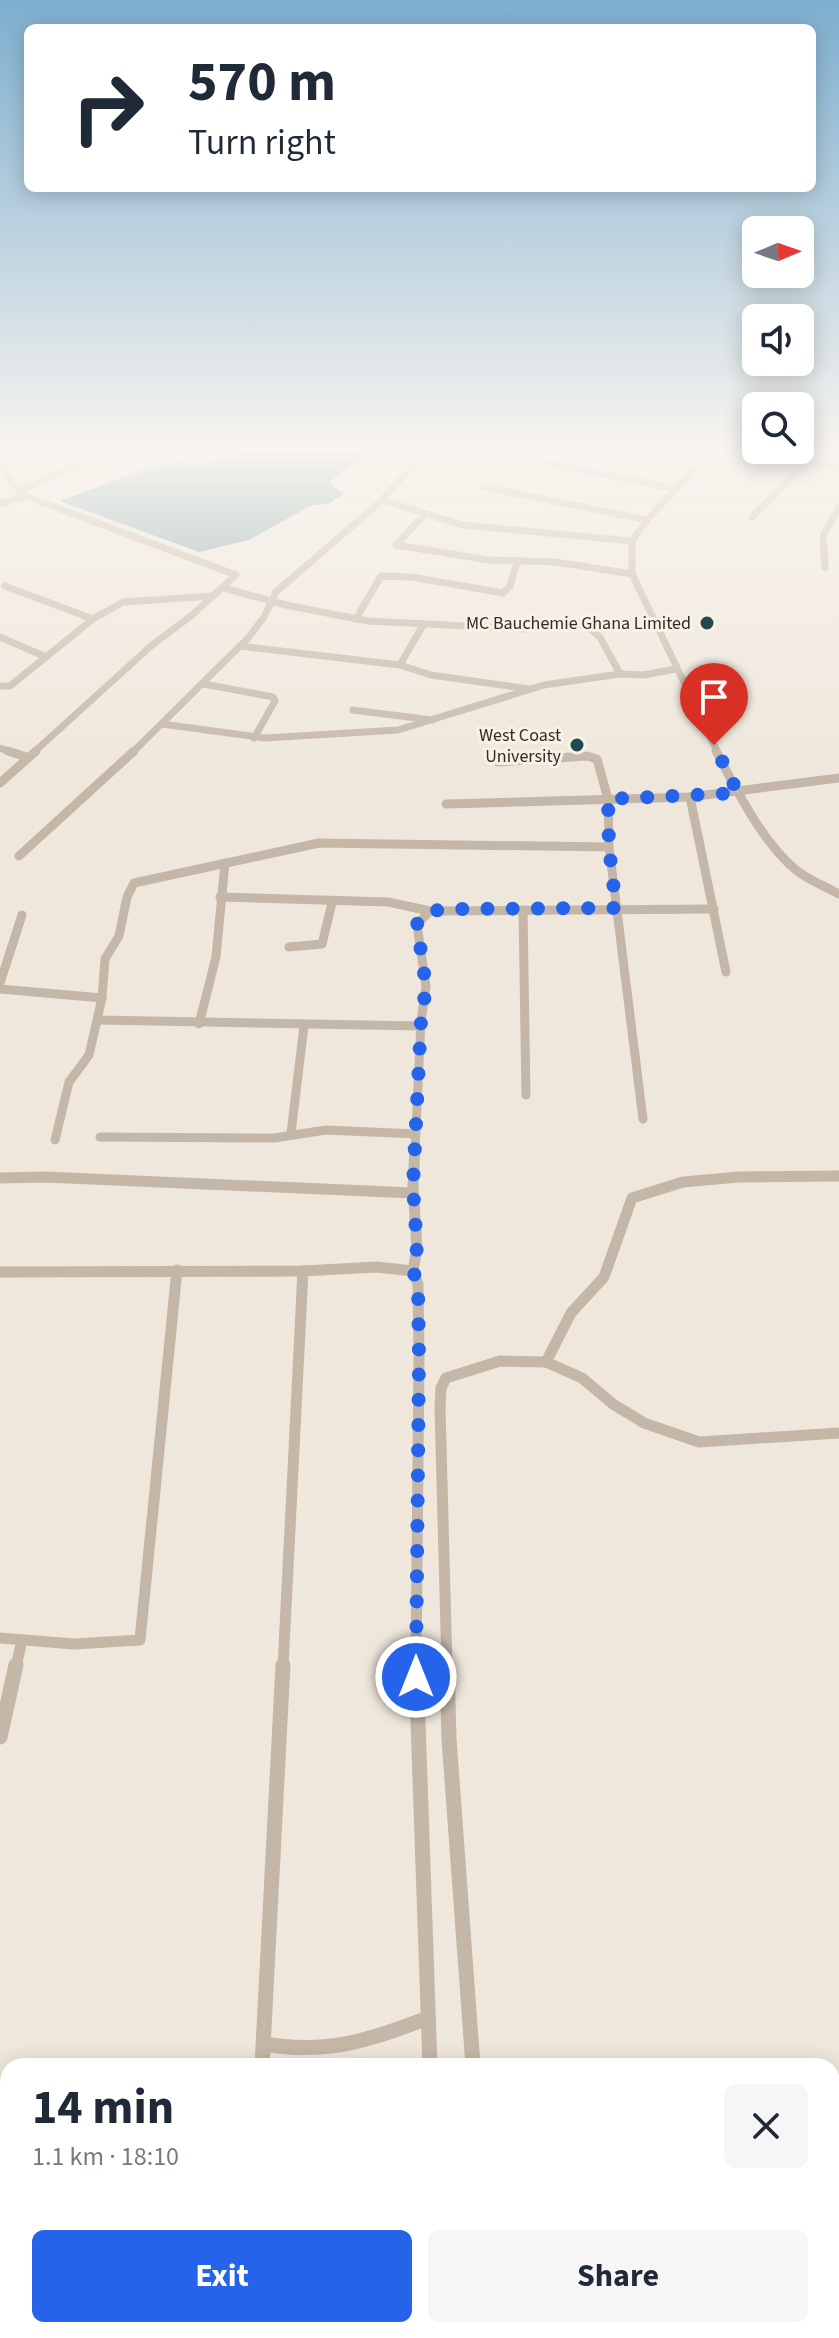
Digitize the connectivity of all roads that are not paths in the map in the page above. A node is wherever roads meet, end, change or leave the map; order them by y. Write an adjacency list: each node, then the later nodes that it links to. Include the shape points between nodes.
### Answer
1 (187, 556): 10 (street, via 233,572 235,579)
2 (317, 556): 12 (street, via 276,592)
3 (475, 556): 6 (street)
4 (632, 556): 8 (street)
5 (821, 556): 7 (street)
6 (517, 562): 8 (street); 14 (street, via 503,593 381,576)
7 (825, 568)
8 (632, 574): 20 (street)
9 (5, 586): 13 (street)
10 (224, 588): 11 (street); 12 (street)
11 (214, 596): 13 (street, via 127,600); 30 (street)
12 (272, 602): 14 (street); 17 (street, via 269,613)
13 (93, 619): 18 (street)
14 (356, 619): 15 (street)
15 (423, 625): 19 (street); 21 (street, via 582,625 600,637)
16 (0, 637): 18 (street)
17 (240, 646): 19 (street); 22 (street)
18 (46, 657): 23 (street, via 10,686)
19 (400, 665): 24 (street, via 421,673)
20 (675, 669): 21 (street); 34 (street)
21 (620, 674): 24 (street)
22 (204, 684): 27 (street); 28 (street, via 273,697 273,708)
23 (0, 686)
24 (529, 689): 26 (street)
25 (353, 710): 26 (street)
26 (434, 720): 28 (street, via 369,733)
27 (162, 724): 28 (street); 39 (street)
28 (254, 738)
29 (0, 748): 30 (street)
30 (26, 757): 33 (street)
31 (498, 762): 36 (street, via 592,756)
32 (839, 778): 34 (street)
33 (0, 783)
34 (738, 793): 35 (street); 41 (street, via 796,870)
35 (690, 797): 36 (street); 45 (street)
36 (608, 799): 37 (street); 38 (street)
37 (446, 804)
38 (609, 847): 40 (street, via 319,843); 44 (street)
39 (19, 856)
40 (225, 863): 42 (street); 53 (street, via 134,883 119,936 105,959)
41 (839, 894)
42 (220, 897): 43 (street); 55 (street, via 216,957)
43 (332, 903): 47 (street, via 388,902); 49 (street, via 322,944)
44 (616, 908): 45 (street); 46 (street); 59 (street)
45 (714, 909): 50 (street)
46 (523, 910): 47 (street); 58 (street)
47 (430, 911): 57 (street, via 417,924 426,972)
48 (22, 915): 51 (street)
49 (289, 947)
50 (726, 972)
51 (0, 983)
52 (0, 989): 53 (street)
53 (102, 998): 54 (street)
54 (98, 1020): 55 (street); 63 (street, via 89,1055 69,1082)
55 (199, 1024): 56 (street)
56 (304, 1026): 57 (street); 60 (street)
57 (421, 1026): 61 (street)
58 (526, 1095)
59 (643, 1119)
60 (291, 1133): 61 (street); 62 (street, via 274,1138)
61 (416, 1134): 66 (street)
62 (100, 1137)
63 (55, 1140)
64 (839, 1176): 71 (street, via 683,1182 632,1198 604,1277 571,1313)
65 (0, 1178): 66 (street)
66 (413, 1193): 69 (street)
67 (177, 1270): 68 (street); 70 (street); 74 (street, via 140,1640)
68 (303, 1271): 69 (street); 77 (street)
69 (413, 1271): 76 (street, via 418,1284 416,1677)
70 (0, 1272)
71 (546, 1362): 72 (street, via 582,1378 644,1423 699,1442); 80 (street, via 500,1361 446,1378 441,1388 449,1739)
72 (839, 1433)
73 (0, 1638): 74 (street)
74 (22, 1640): 75 (street)
75 (0, 1737)
76 (428, 2018): 77 (street, via 345,2048 297,2051 264,2044); 79 (street)
77 (264, 2024): 78 (street)
78 (262, 2058)
79 (430, 2058)
80 (472, 2058)

